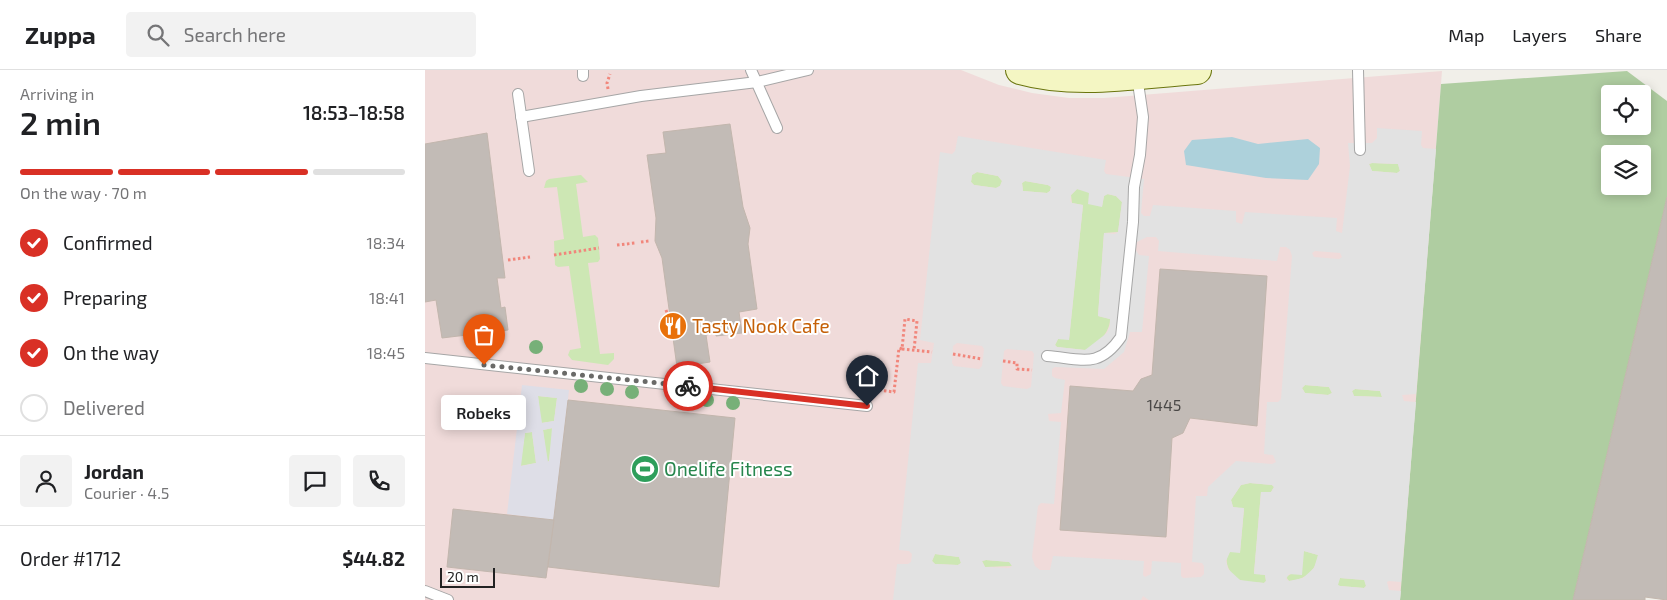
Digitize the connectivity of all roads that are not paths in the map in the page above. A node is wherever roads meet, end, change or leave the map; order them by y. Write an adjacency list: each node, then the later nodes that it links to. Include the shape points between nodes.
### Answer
1 (751, 70): 8 (lane)
2 (808, 70): 8 (lane)
3 (1020, 70): 6 (street, via 1039,75)
4 (1197, 70): 7 (street)
5 (1358, 70): 12 (lane)
6 (1082, 74): 7 (street)
7 (1137, 75): 14 (lane, via 1143,117 1121,337 1111,352 1094,360)
8 (757, 82): 10 (lane, via 641,96); 11 (lane)
9 (518, 94): 10 (lane)
10 (521, 116): 13 (lane)
11 (777, 128)
12 (1360, 150)
13 (529, 172)
14 (1047, 356)
15 (425, 358): 16 (lane)
16 (867, 406)
17 (425, 591): 18 (lane)
18 (448, 600)

